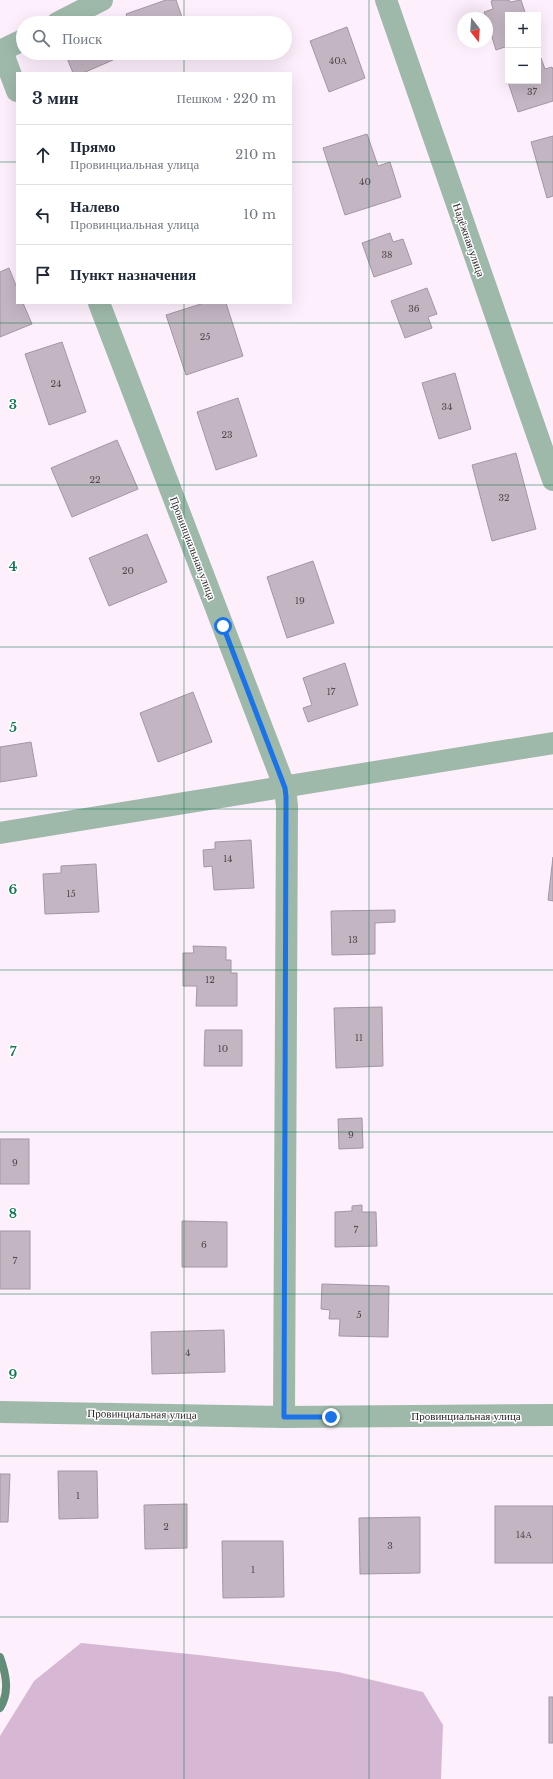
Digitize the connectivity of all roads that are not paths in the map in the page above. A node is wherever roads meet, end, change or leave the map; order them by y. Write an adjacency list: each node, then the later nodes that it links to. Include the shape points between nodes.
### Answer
1 (102, 0): 3 (street)
2 (386, 0): 8 (street, Надёжная улица)
3 (71, 16)
4 (16, 44): 5 (street)
5 (1, 51): 6 (street)
6 (16, 88)
7 (99, 304): 10 (street, Провинциальная улица)
8 (553, 480)
9 (553, 743): 10 (street)
10 (285, 788): 11 (street); 14 (street, Провинциальная улица, via 287,814)
11 (0, 833)
12 (0, 1412): 14 (street, Провинциальная улица)
13 (553, 1415): 14 (street, Провинциальная улица)
14 (284, 1417)

